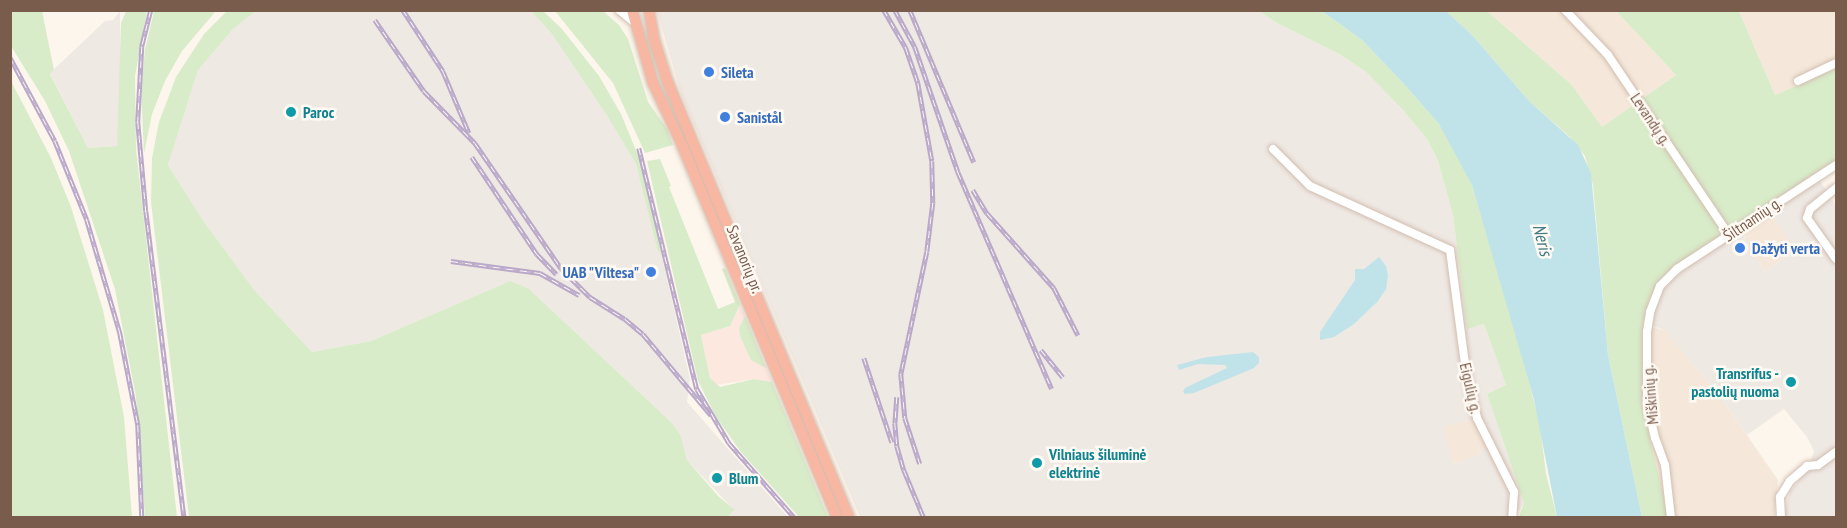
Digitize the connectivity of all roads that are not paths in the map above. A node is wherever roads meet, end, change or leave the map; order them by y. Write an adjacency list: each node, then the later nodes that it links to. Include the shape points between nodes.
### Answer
1 (619, 10): 4 (street)
2 (649, 10): 5 (highway, Savanorių pr.)
3 (1565, 10): 11 (street, Levandų g., via 1608,55)
4 (633, 16): 5 (highway); 15 (highway, Savanorių pr., via 653,83)
5 (652, 25): 16 (highway, Savanorių pr., via 667,80)
6 (1836, 63): 7 (street)
7 (1798, 81)
8 (1273, 149): 17 (street, Eigulių g., via 1310,186 1450,250 1467,377 1477,418 1514,492)
9 (1836, 165): 11 (street, Šiltnamių g.)
10 (1836, 188): 12 (street, via 1810,209 1807,218)
11 (1729, 235): 13 (street, Šiltnamių g.)
12 (1836, 259)
13 (1670, 276): 18 (street, Miškinių g., via 1660,286 1650,312 1646,370 1650,421 1665,465)
14 (1836, 452): 19 (street, via 1818,465 1807,466 1790,481 1779,497)
15 (837, 518)
16 (849, 518)
17 (1512, 518)
18 (1671, 518)
19 (1781, 518)

